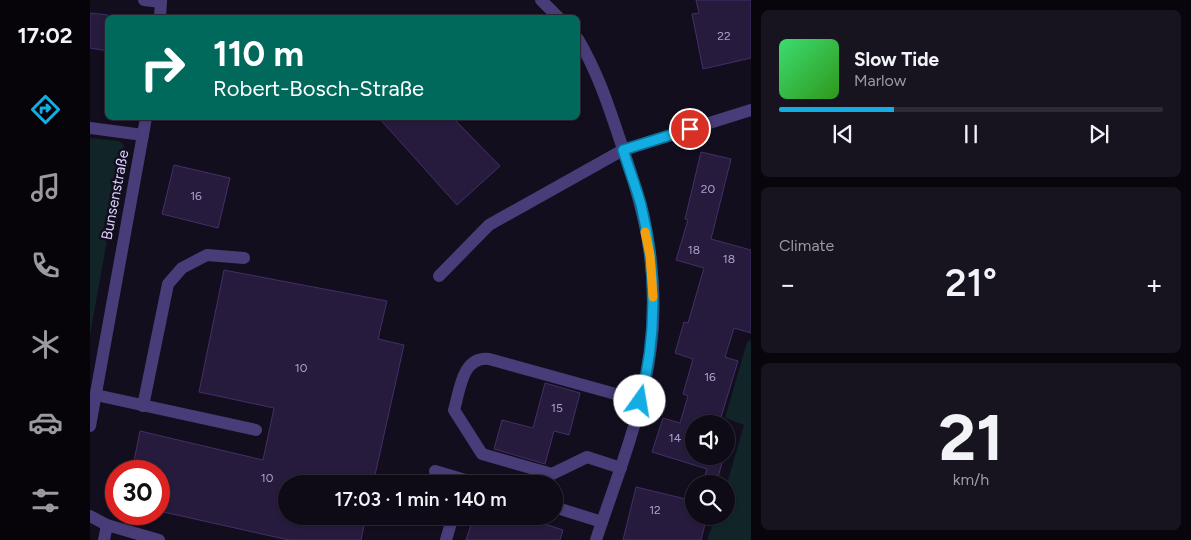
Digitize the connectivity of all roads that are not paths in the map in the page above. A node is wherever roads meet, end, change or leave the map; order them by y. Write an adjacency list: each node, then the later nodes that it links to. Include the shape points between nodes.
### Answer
1 (144, 0): 3 (street)
2 (541, 0): 5 (street)
3 (161, 1): 4 (street)
4 (160, 15)
5 (556, 15)
6 (580, 42): 11 (street, via 603,89)
7 (751, 110): 11 (street)
8 (146, 120): 10 (street, Bunsenstraße)
9 (90, 128): 10 (street)
10 (143, 135): 14 (street, Bunsenstraße)
11 (623, 150): 13 (street, via 489,225); 15 (street, via 641,206 650,256 653,299 652,346)
12 (244, 258): 16 (street, via 207,255 182,268 168,284)
13 (439, 276)
14 (96, 395): 16 (street); 17 (street, Bunsenstraße)
15 (640, 401): 19 (street); 19 (street, via 480,358 466,369 454,410 482,454 552,474 588,457)
16 (143, 406): 18 (street)
17 (90, 426)
18 (256, 430)
19 (621, 468): 24 (street)
20 (435, 471): 21 (street)
21 (446, 475)
22 (563, 510): 24 (street)
23 (90, 516): 25 (street)
24 (602, 522): 31 (street)
25 (105, 524)
26 (107, 525): 28 (street); 29 (street)
27 (450, 525): 30 (street)
28 (104, 540)
29 (159, 540)
30 (446, 540)
31 (596, 540)

